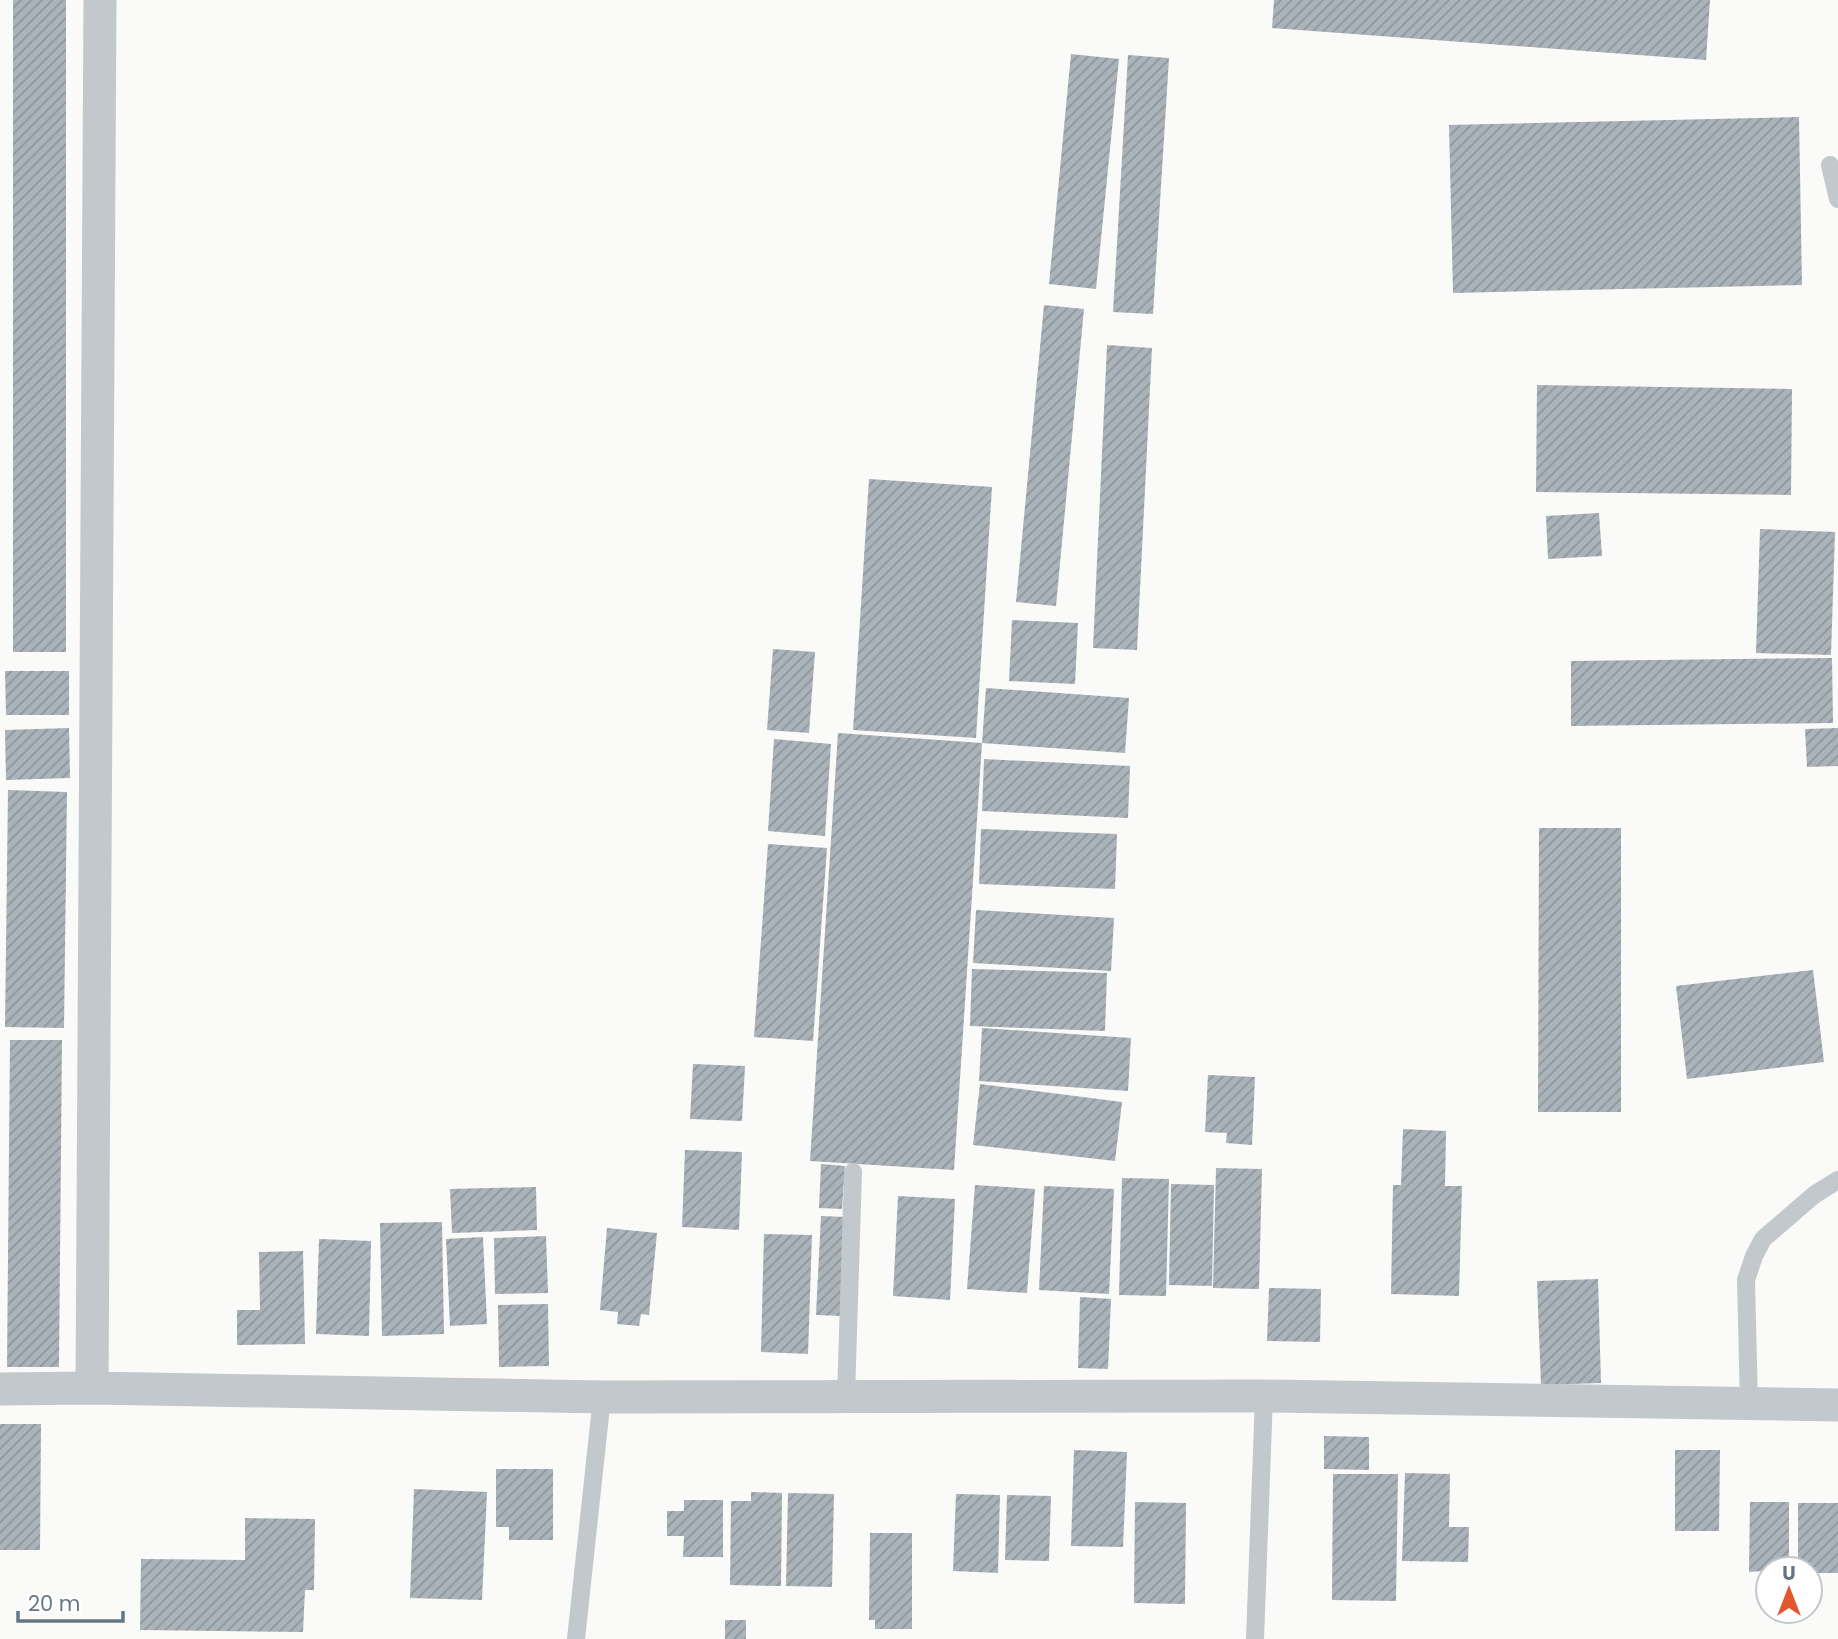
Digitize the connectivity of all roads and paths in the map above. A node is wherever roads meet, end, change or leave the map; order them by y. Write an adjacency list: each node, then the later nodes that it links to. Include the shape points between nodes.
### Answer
1 (100, 0): 6 (street)
2 (1830, 165): 3 (lane)
3 (1838, 199)
4 (853, 1172): 9 (lane)
5 (1838, 1180): 11 (lane, via 1763,1239 1754,1256 1746,1280)
6 (92, 1388): 7 (street); 10 (street)
7 (0, 1389)
8 (1264, 1396): 9 (street); 11 (street); 14 (lane)
9 (846, 1397): 10 (street)
10 (602, 1398): 13 (lane)
11 (1749, 1405): 12 (street)
12 (1838, 1405)
13 (576, 1639)
14 (1255, 1639)

